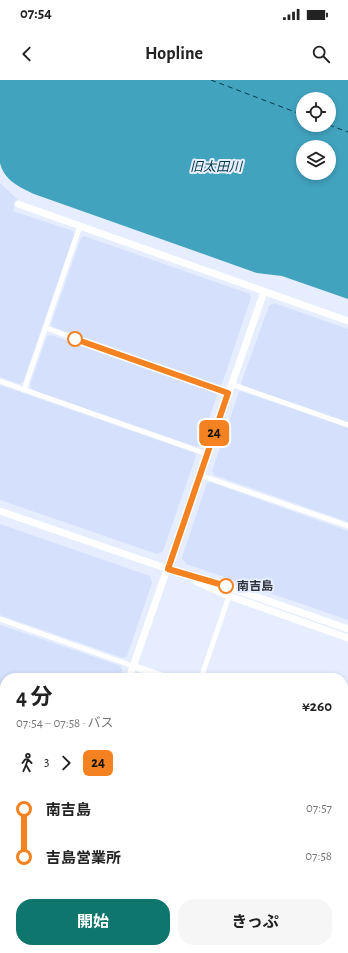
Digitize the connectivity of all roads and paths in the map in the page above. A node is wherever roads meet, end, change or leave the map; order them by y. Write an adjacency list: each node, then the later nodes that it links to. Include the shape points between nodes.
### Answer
1 (18, 204): 2 (street)
2 (80, 226): 3 (street); 5 (street)
3 (264, 292): 4 (street); 7 (street)
4 (348, 321)
5 (46, 328): 8 (street); 9 (street)
6 (0, 381): 8 (street)
7 (231, 384): 9 (street); 10 (street)
8 (24, 390): 11 (street)
9 (228, 393): 11 (street)
10 (348, 425)
11 (207, 454): 12 (street)
12 (200, 475): 14 (street); 15 (street)
13 (0, 511): 15 (street)
14 (348, 526)
15 (168, 569): 16 (street); 18 (street); 20 (street)
16 (229, 596): 19 (street); 23 (street)
17 (0, 619): 20 (street)
18 (348, 629)
19 (348, 638)
20 (133, 666): 21 (street); 22 (street)
21 (131, 673)
22 (153, 673)
23 (203, 673)

